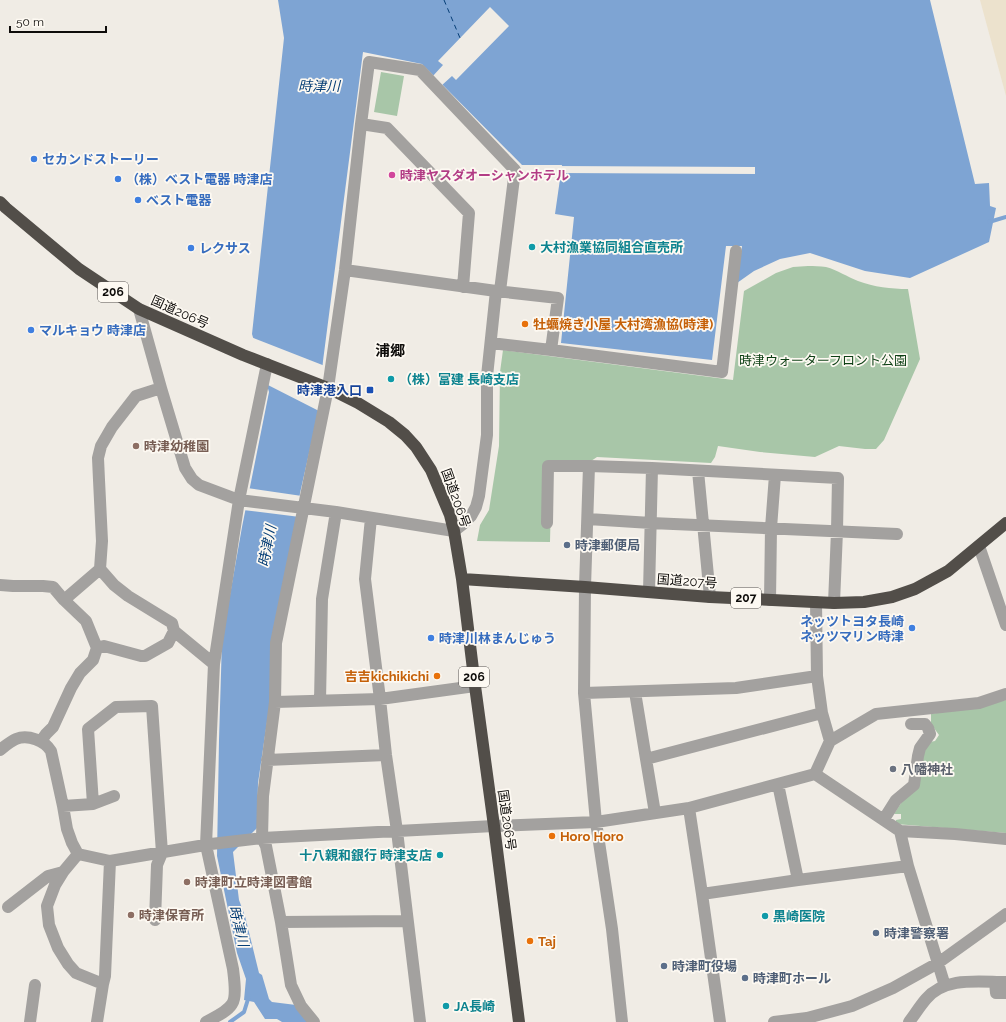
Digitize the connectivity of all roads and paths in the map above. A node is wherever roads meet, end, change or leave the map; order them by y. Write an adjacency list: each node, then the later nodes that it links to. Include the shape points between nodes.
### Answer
1 (361, 124): 4 (street); 5 (street, via 387,128 469,213); 6 (street, via 369,62 420,70 515,170)
2 (0, 202): 7 (highway, 国道206号 / 206, via 79,269)
3 (736, 251): 9 (street, via 722,372)
4 (345, 270): 5 (street); 12 (street)
5 (463, 287): 6 (street)
6 (498, 291): 8 (street); 9 (street, via 558,298)
7 (139, 309): 10 (highway, 国道206号 / 206); 11 (street)
8 (490, 343): 9 (street); 27 (street, via 487,435 479,496 471,516)
9 (551, 350)
10 (267, 364): 12 (highway, 国道206号 / 206); 17 (street)
11 (161, 388): 17 (street, via 185,468 192,479 199,485); 31 (street, via 136,396 101,446 98,458 102,541)
12 (328, 388): 18 (street); 27 (highway, 国道206号 / 206, via 358,403 406,435 432,470)
13 (589, 466): 14 (street); 21 (street); 23 (street, via 548,466)
14 (652, 468): 15 (street); 24 (street)
15 (698, 471): 16 (street); 25 (street)
16 (775, 475): 26 (street); 28 (street, via 838,478)
17 (239, 500): 18 (street); 44 (street)
18 (303, 507): 19 (street); 52 (street, via 276,643)
19 (336, 512): 20 (street); 51 (street, via 322,599)
20 (371, 518): 27 (street); 50 (street, via 364,579)
21 (588, 519): 24 (street); 34 (street)
22 (1006, 523): 30 (highway, 国道207号 / 207)
23 (547, 524)
24 (651, 524): 25 (street); 35 (street)
25 (704, 526): 26 (street); 36 (street)
26 (771, 528): 28 (street); 38 (street)
27 (454, 530): 32 (highway, 国道206号 / 206)
28 (837, 531): 29 (street); 40 (street)
29 (897, 534)
30 (979, 546): 40 (highway, 国道207号 / 207, via 948,571 915,589 892,598); 41 (street)
31 (100, 569): 37 (street); 42 (street, via 114,586 172,623)
32 (462, 579): 34 (highway, 国道207号 / 207); 46 (highway, 国道206号 / 206)
33 (0, 585): 37 (street, via 53,587)
34 (585, 586): 35 (highway, 国道207号 / 207); 48 (street)
35 (649, 592): 36 (highway, 国道207号 / 207)
36 (710, 597): 38 (highway, 国道207号 / 207)
37 (64, 600): 43 (street, via 86,621)
38 (770, 600): 39 (highway, 国道207号 / 207)
39 (816, 602): 40 (highway, 国道207号 / 207); 45 (street)
40 (834, 603)
41 (1006, 625)
42 (174, 631): 43 (street, via 168,643 145,656 104,646); 44 (street)
43 (97, 648): 55 (street, via 93,660 80,673 71,688 53,727)
44 (214, 664): 75 (street)
45 (817, 676): 47 (street, via 736,688); 53 (street)
46 (475, 686): 50 (street); 70 (highway, 国道206号 / 206)
47 (635, 692): 48 (street); 59 (street)
48 (584, 693): 69 (street)
49 (1006, 694): 56 (street, via 979,703 876,714)
50 (380, 699): 51 (street); 58 (street)
51 (320, 700): 52 (street)
52 (275, 702): 60 (street)
53 (822, 713): 56 (street); 59 (street)
54 (911, 724): 68 (street, via 925,724 930,734 920,748 914,784 896,800)
55 (41, 741): 57 (street, via 16,739); 65 (street, via 51,751)
56 (830, 741): 61 (street)
57 (0, 750)
58 (386, 756): 60 (street); 72 (street)
59 (646, 759): 67 (street)
60 (267, 760): 73 (street)
61 (815, 774): 62 (street); 68 (street)
62 (778, 784): 66 (street); 81 (street)
63 (114, 796): 64 (street)
64 (93, 804): 65 (street); 76 (street, via 88,728 116,707 152,706)
65 (63, 806): 77 (street, via 67,829)
66 (689, 808): 67 (street); 82 (street)
67 (655, 813): 69 (street)
68 (884, 819): 71 (street)
69 (596, 822): 70 (street); 100 (street, via 612,929)
70 (494, 826): 72 (street); 99 (highway, 国道206号 / 206)
71 (900, 830): 74 (street); 79 (street)
72 (397, 831): 73 (street); 86 (street)
73 (262, 838): 75 (street); 87 (street, via 266,846)
74 (1006, 839)
75 (208, 844): 76 (street); 96 (street, via 234,970 235,990 233,1004)
76 (162, 853): 78 (street); 85 (street, via 157,865)
77 (78, 854): 78 (street); 80 (street)
78 (110, 861): 90 (street)
79 (908, 866): 81 (street); 88 (street)
80 (62, 872): 83 (street, via 48,876); 90 (street, via 47,906 49,925 58,948 76,973)
81 (798, 880): 82 (street)
82 (702, 894): 101 (street)
83 (8, 907)
84 (1006, 914): 88 (street)
85 (155, 920)
86 (407, 920): 87 (street); 98 (street)
87 (281, 922): 97 (street, via 291,985 301,1006)
88 (938, 963): 92 (street); 102 (street, via 893,988 852,1006 807,1018)
89 (1000, 982): 92 (street, via 960,982); 93 (street, via 996,993)
90 (103, 984): 95 (street)
91 (35, 985): 94 (street)
92 (945, 986): 103 (street, via 926,998)
93 (1006, 993)
94 (30, 1022)
95 (98, 1022)
96 (206, 1022)
97 (314, 1022)
98 (420, 1022)
99 (519, 1022)
100 (622, 1022)
101 (720, 1022)
102 (774, 1022)
103 (909, 1022)

